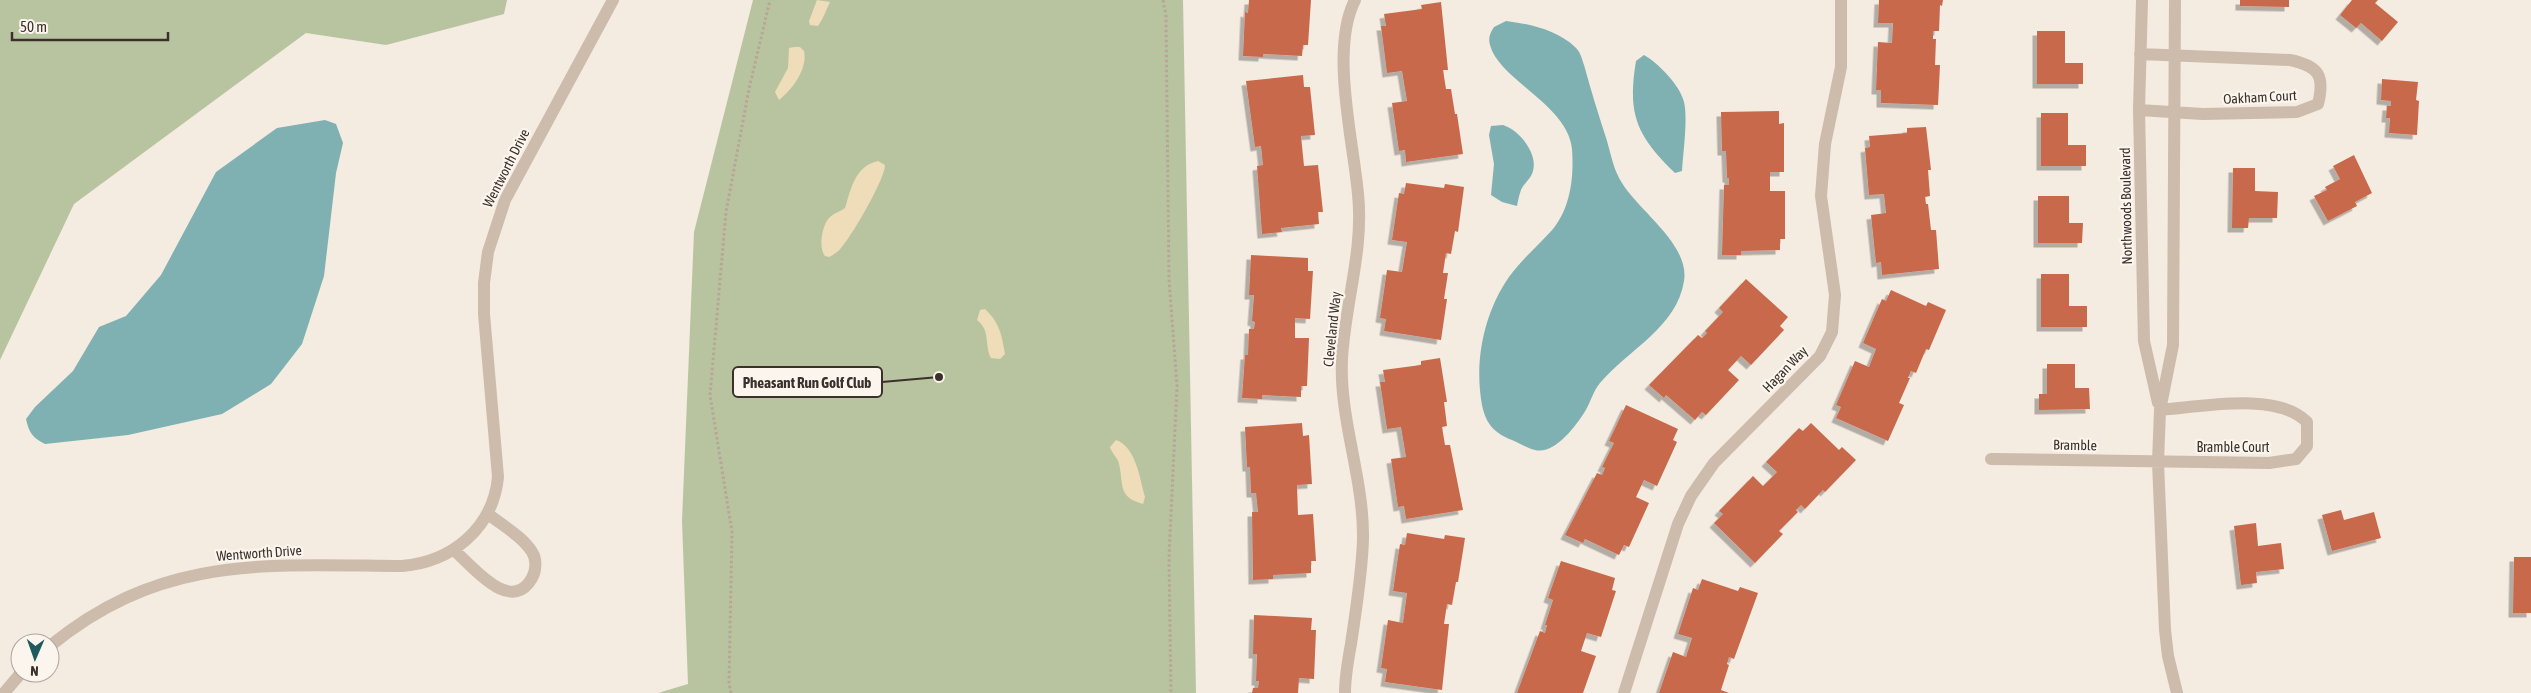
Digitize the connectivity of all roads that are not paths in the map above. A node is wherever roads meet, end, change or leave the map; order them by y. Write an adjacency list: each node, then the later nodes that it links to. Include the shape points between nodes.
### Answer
1 (612, 0): 13 (street, Wentworth Drive, via 505,200 488,252 484,314 498,478)
2 (1355, 0): 18 (street, Cleveland Way, via 1344,33 1343,58 1359,197 1358,256 1345,322 1341,366 1363,538)
3 (1841, 0): 19 (street, Hagan Way, via 1841,67 1824,144 1821,196 1835,295 1832,332 1820,356 1714,464 1691,496 1678,524)
4 (2142, 0): 6 (street, Northwoods Boulevard)
5 (2176, 0): 7 (street, Northwoods Boulevard)
6 (2140, 54): 7 (street, Oakham Court); 8 (street, Northwoods Boulevard)
7 (2174, 56): 9 (street, Northwoods Boulevard); 9 (street, Oakham Court, via 2307,63 2318,74 2322,87 2318,104 2297,112)
8 (2139, 110): 9 (street, Oakham Court); 10 (street, Northwoods Boulevard, via 2144,341)
9 (2176, 112): 10 (street, Northwoods Boulevard, via 2174,345)
10 (2160, 410): 12 (street, Northwoods Boulevard); 12 (street, Bramble Court, via 2234,404 2273,405 2298,413 2307,422 2307,446 2296,459 2269,463)
11 (1991, 459): 12 (street, Bramble)
12 (2158, 462): 20 (street, Northwoods Boulevard, via 2165,630)
13 (488, 514): 14 (street, Wentworth Drive); 14 (street, via 534,554 533,576 527,586 514,592 495,587)
14 (455, 550): 15 (street, Wentworth Drive, via 416,565 269,565 194,574 167,581 115,603)
15 (60, 639)
16 (12, 683): 17 (street)
17 (4, 693)
18 (1345, 693)
19 (1624, 693)
20 (2177, 693)

